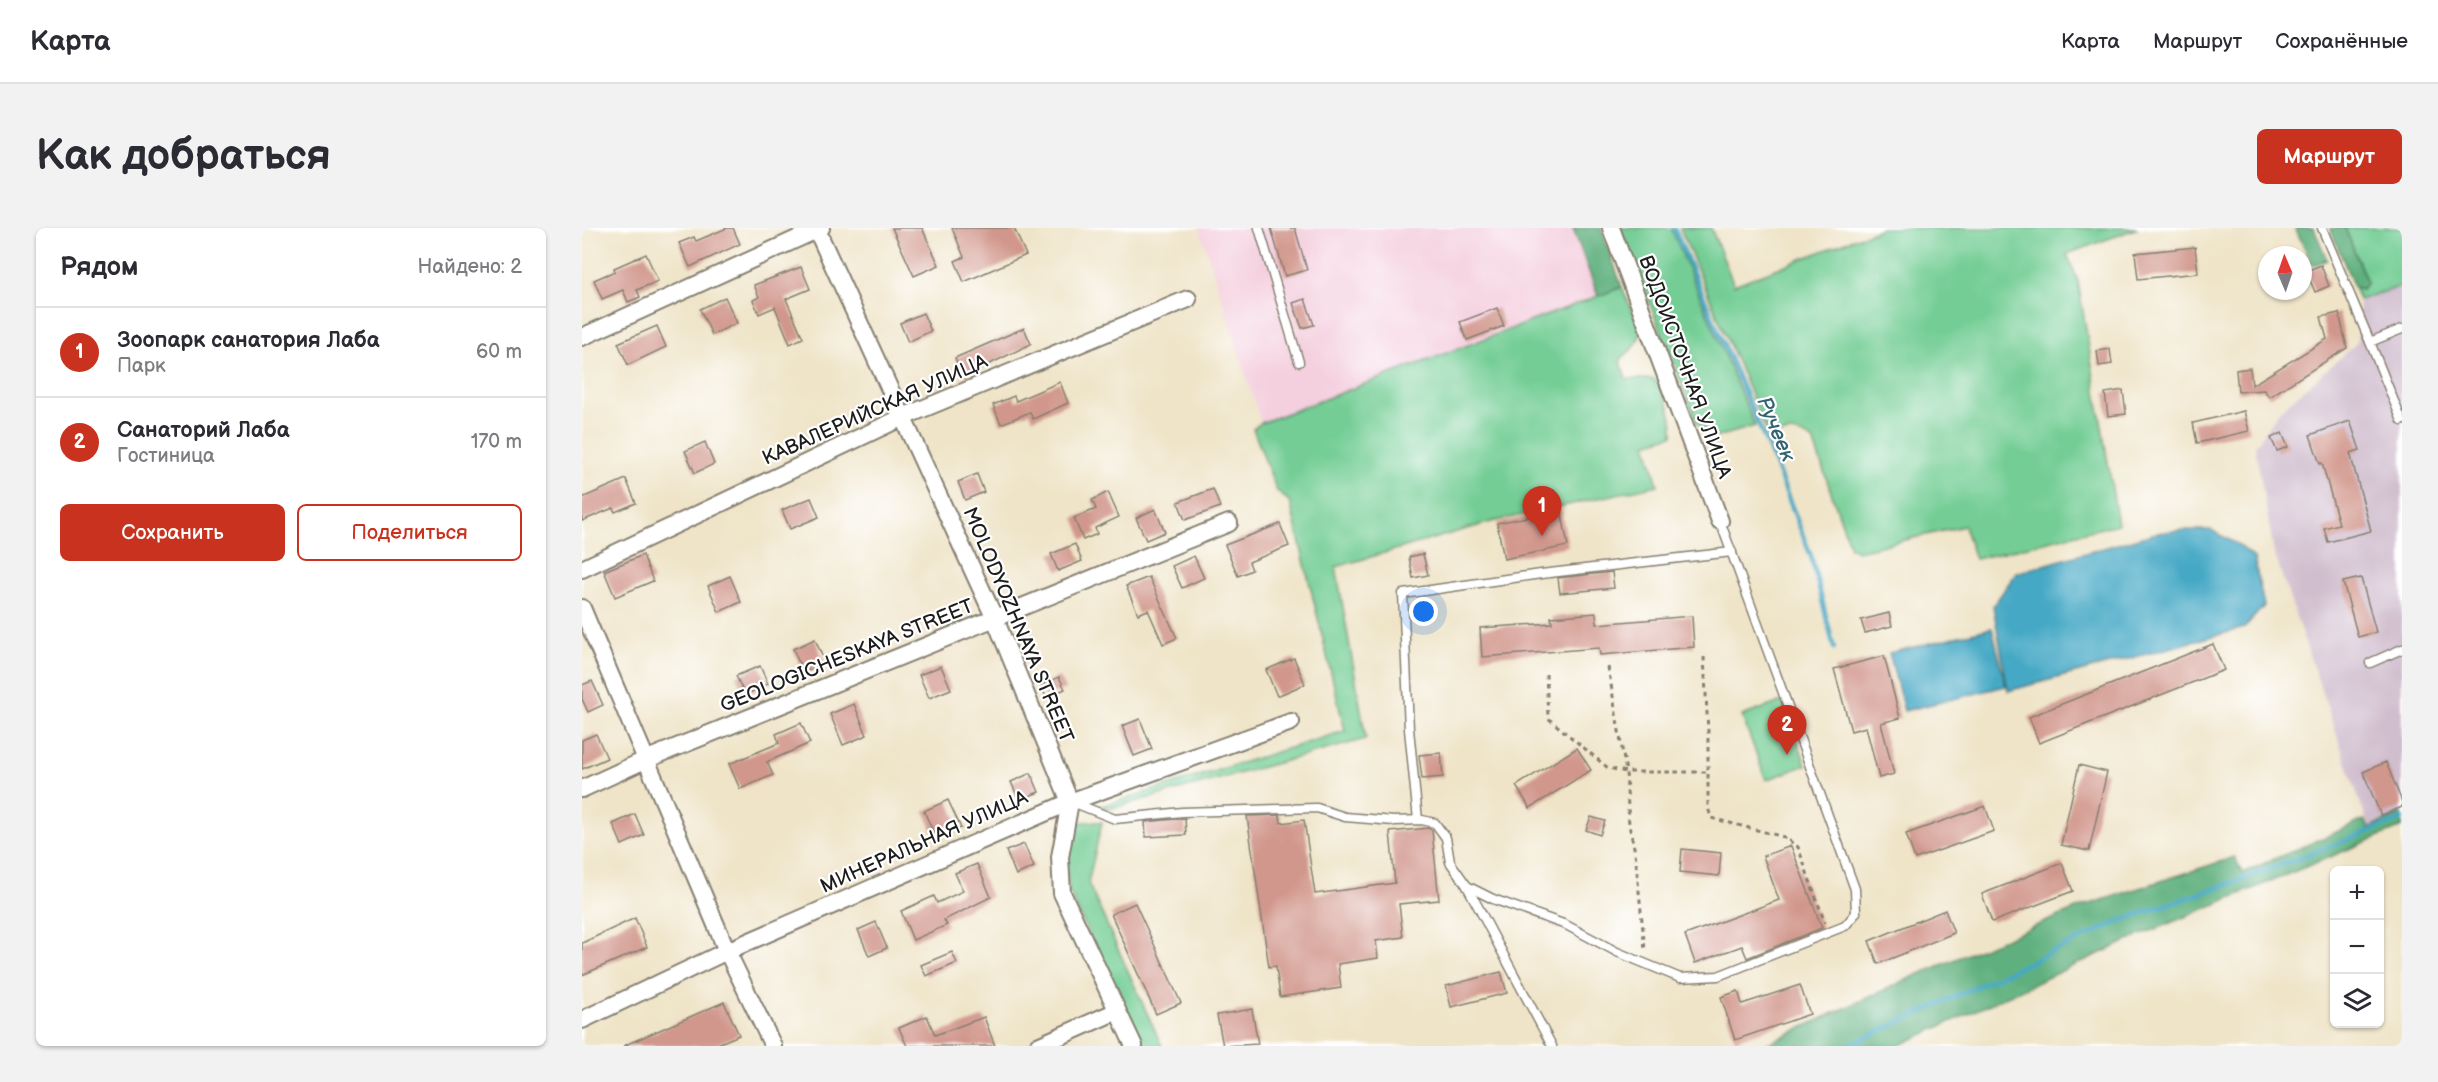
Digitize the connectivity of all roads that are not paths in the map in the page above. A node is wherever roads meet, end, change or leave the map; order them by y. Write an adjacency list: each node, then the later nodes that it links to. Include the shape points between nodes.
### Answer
1 (1259, 228): 9 (lane)
2 (1611, 228): 13 (street, ВОДОИСТОЧНАЯ УЛИЦА)
3 (2322, 228): 8 (lane)
4 (818, 229): 7 (street); 11 (street, MOLODYOZHNAYA STREET)
5 (1188, 299): 11 (street, КАВАЛЕРИЙСКАЯ УЛИЦА)
6 (2402, 329): 8 (lane)
7 (582, 337)
8 (2370, 342): 10 (lane)
9 (1299, 362)
10 (2399, 404): 12 (lane)
11 (903, 417): 16 (street, КАВАЛЕРИЙСКАЯ УЛИЦА); 18 (street, MOLODYOZHNAYA STREET)
12 (2402, 421)
13 (1720, 521): 15 (lane)
14 (1229, 523): 18 (street, GEOLOGICHESKAYA STREET)
15 (1732, 552): 25 (lane, via 1403,594); 26 (lane, via 1855,889 1856,914 1845,926 1718,976 1680,978 1566,925)
16 (582, 569)
17 (582, 608): 22 (street)
18 (995, 619): 22 (street, GEOLOGICHESKAYA STREET); 24 (street, MOLODYOZHNAYA STREET)
19 (2402, 649): 20 (lane)
20 (2370, 663)
21 (1291, 722): 24 (street, МИНЕРАЛЬНАЯ УЛИЦА)
22 (645, 760): 23 (street, GEOLOGICHESKAYA STREET); 27 (street)
23 (582, 789)
24 (1070, 801): 25 (lane, via 1115,819 1182,812 1317,808 1345,817); 27 (street, МИНЕРАЛЬНАЯ УЛИЦА); 28 (street, via 1060,857 1062,893)
25 (1418, 820): 26 (lane, via 1435,824 1446,838 1450,862)
26 (1467, 886): 33 (lane)
27 (728, 951): 29 (street, МИНЕРАЛЬНАЯ УЛИЦА); 30 (street)
28 (1117, 1011): 31 (street); 32 (street)
29 (582, 1020)
30 (773, 1046)
31 (1038, 1046)
32 (1134, 1046)
33 (1552, 1046)

